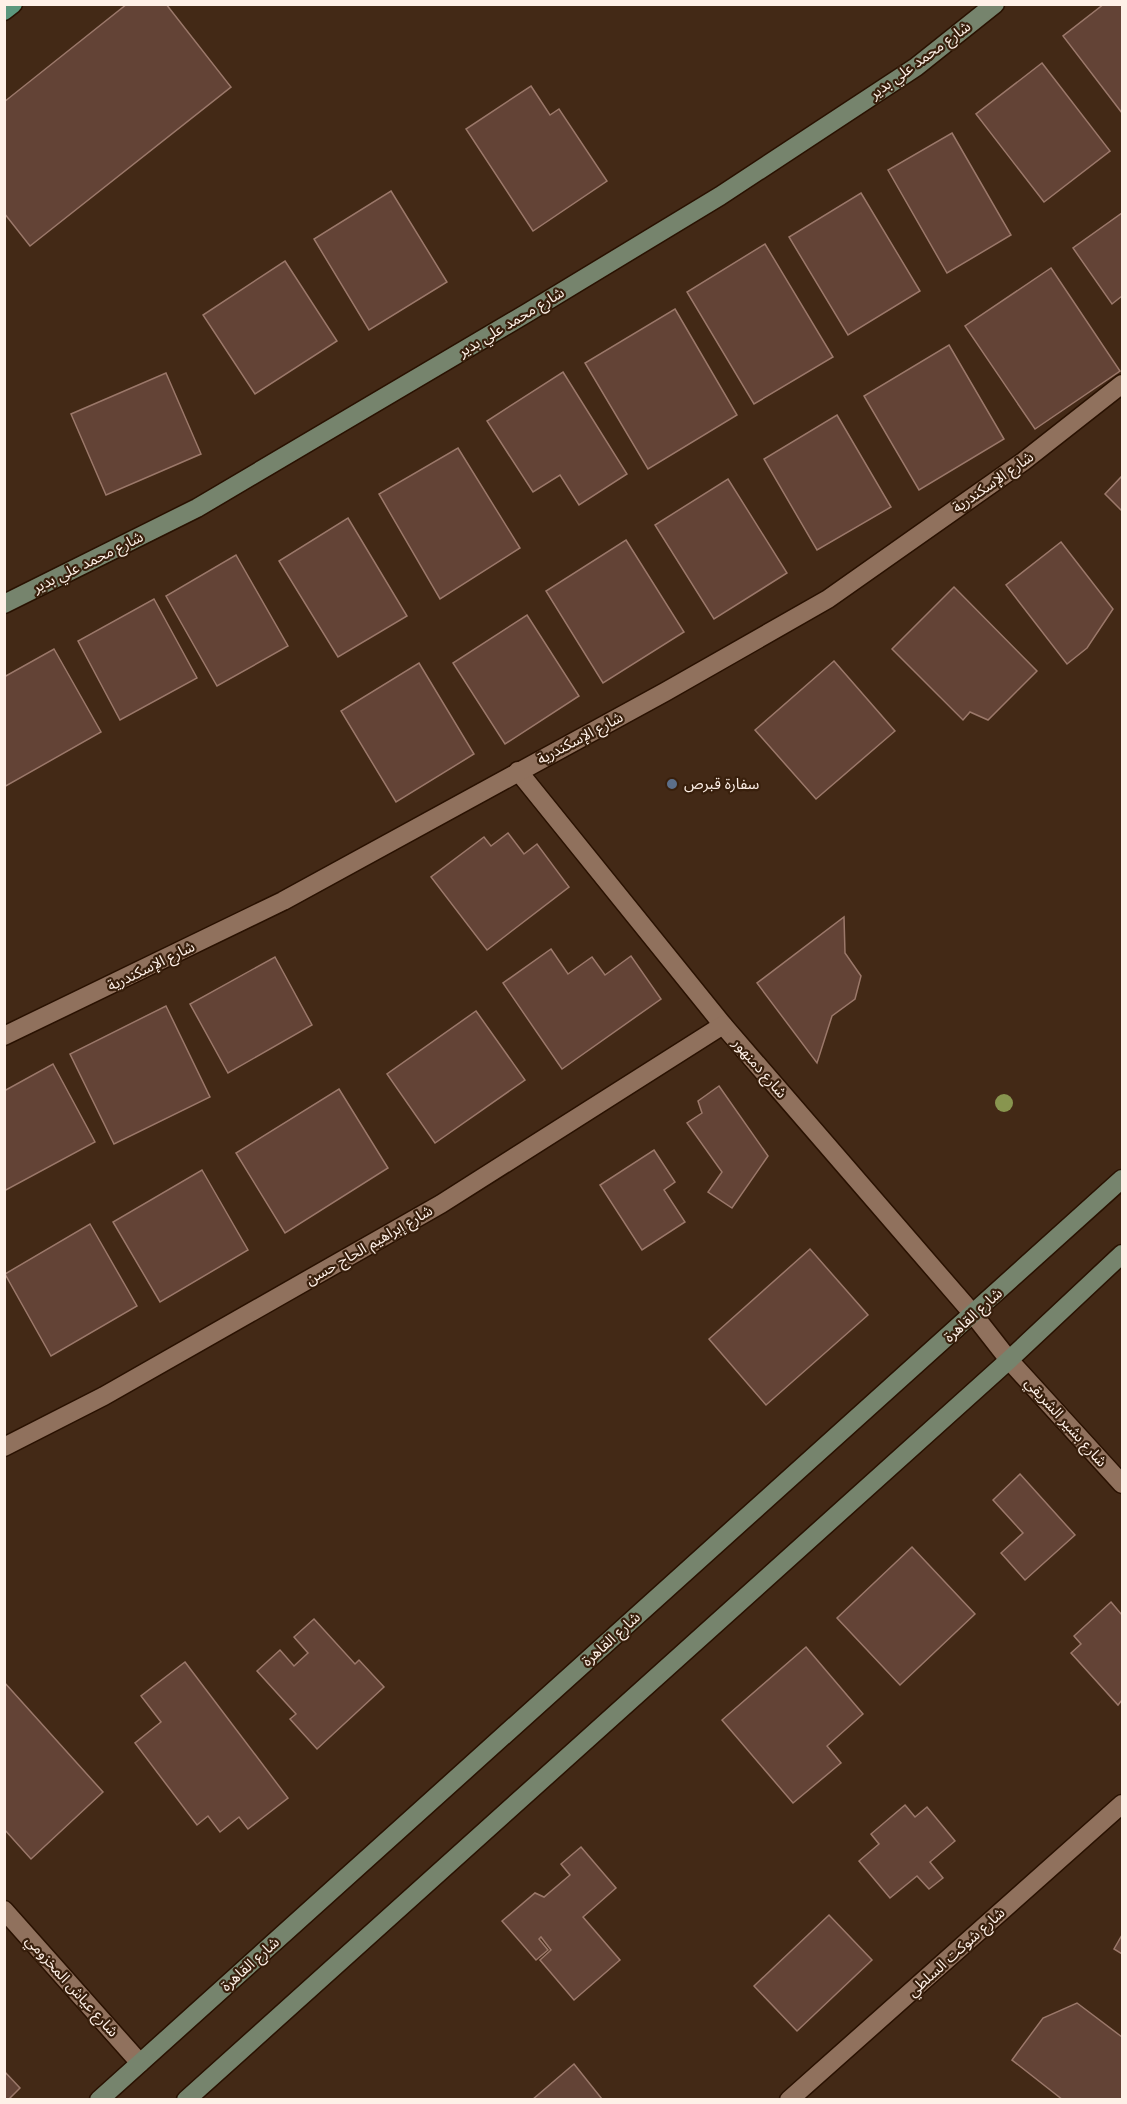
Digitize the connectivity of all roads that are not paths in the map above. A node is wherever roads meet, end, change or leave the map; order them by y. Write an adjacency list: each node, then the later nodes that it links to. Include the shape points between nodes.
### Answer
1 (13, 4): 3 (main road)
2 (995, 4): 5 (main road, شارع محمد علي بدير, via 916,67 720,196 537,307 197,508)
3 (4, 11)
4 (1122, 384): 6 (street, شارع الإسكندرية, via 1024,460 828,599)
5 (4, 604)
6 (518, 771): 7 (street, شارع دمنهور); 8 (street, شارع الإسكندرية, via 283,901)
7 (723, 1025): 11 (street, شارع دمنهور); 13 (street, شارع إبراهيم الحاج حسن, via 441,1204 104,1396)
8 (4, 1036)
9 (1122, 1179): 11 (main road, شارع القاهرة)
10 (1122, 1254): 12 (main road)
11 (973, 1314): 12 (street, شارع دمنهور); 17 (main road, شارع القاهرة)
12 (1009, 1360): 14 (street, شارع بشير الشريقي); 19 (main road)
13 (4, 1447)
14 (1122, 1484)
15 (1122, 1804): 20 (street, شارع شوكت السلطي)
16 (4, 1910): 17 (street, شارع عياش المخزومي)
17 (140, 2063): 18 (main road, شارع القاهرة)
18 (99, 2100)
19 (186, 2100)
20 (789, 2100)

